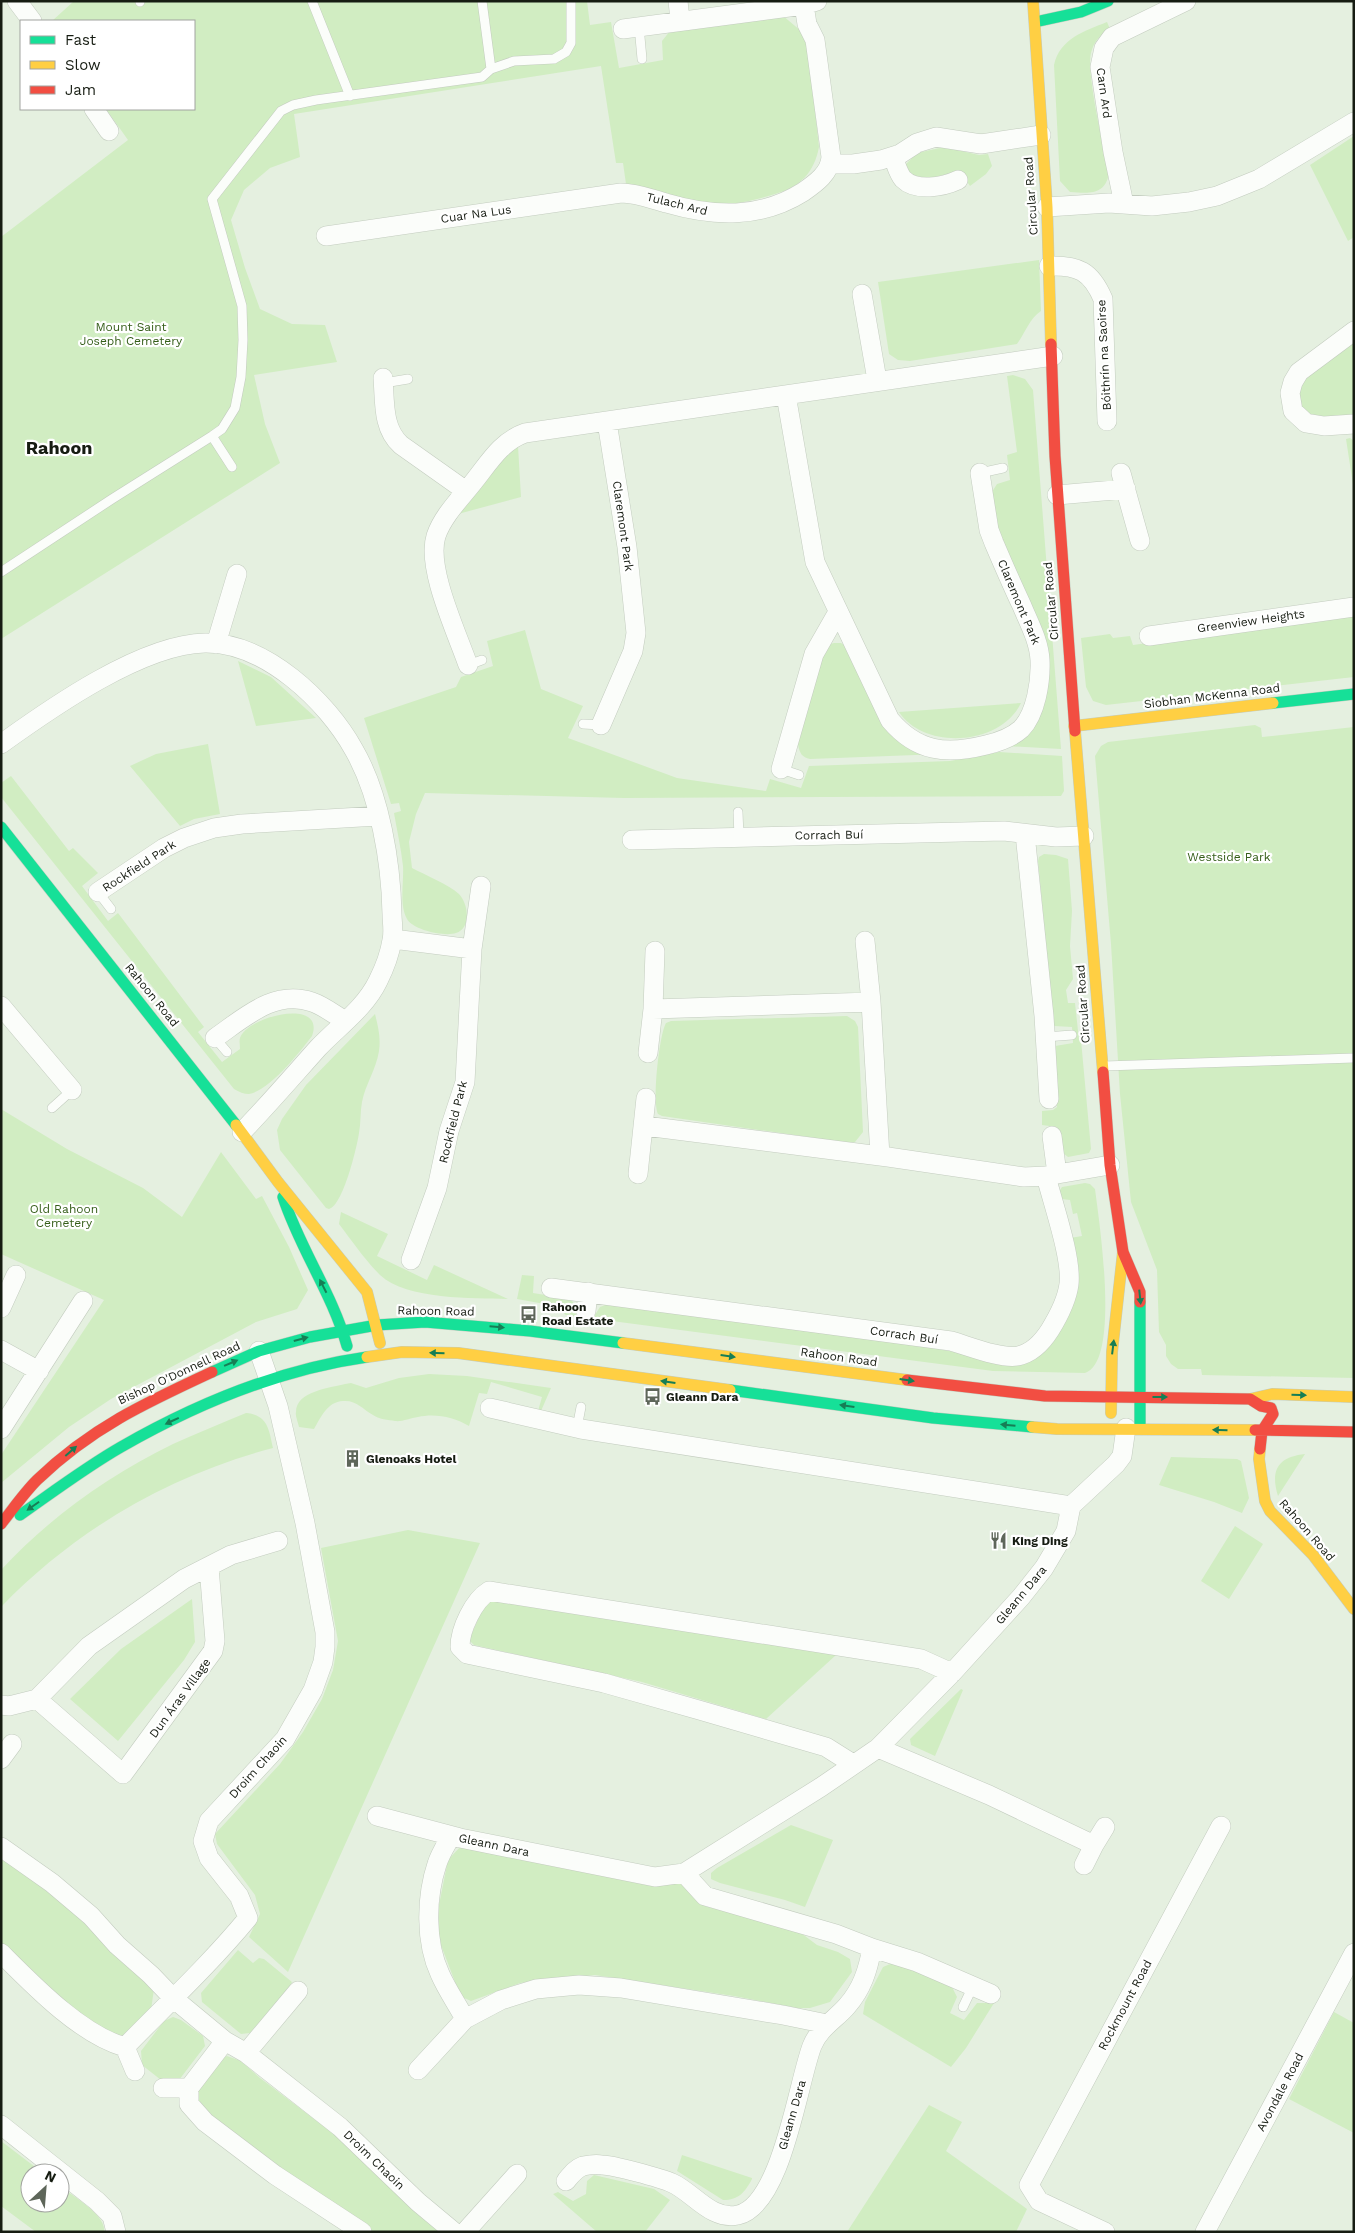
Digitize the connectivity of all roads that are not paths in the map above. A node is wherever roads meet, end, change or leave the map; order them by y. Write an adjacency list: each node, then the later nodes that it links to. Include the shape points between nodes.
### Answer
1 (17, 1): 10 (street)
2 (312, 1): 16 (lane)
3 (482, 1): 15 (lane)
4 (571, 1): 15 (lane, via 571,43 566,52 554,59 514,61)
5 (678, 1): 11 (street)
6 (1033, 1): 12 (street, Circular Road)
7 (1108, 1): 12 (street, via 1081,12)
8 (1186, 1): 25 (street, Carn Ard, via 1112,37 1103,51 1100,67)
9 (811, 3): 11 (street); 22 (street, via 807,24 814,40)
10 (31, 20)
11 (680, 20): 13 (street)
12 (1035, 22): 20 (street, Circular Road)
13 (631, 28): 14 (lane)
14 (642, 59)
15 (491, 69): 16 (lane, via 482,77)
16 (350, 96): 39 (lane, via 293,105 281,112 212,199 242,306 243,340 235,408 222,429)
17 (95, 110): 19 (street)
18 (1354, 122): 25 (street, via 1233,191 1190,202 1143,206)
19 (109, 131)
20 (1041, 135): 21 (street, via 981,144 936,137); 26 (street, Circular Road)
21 (893, 156): 22 (street, via 853,164); 23 (street, via 902,177 913,184 940,186)
22 (830, 164): 24 (street, Tulach Ard, via 821,178 803,192 754,213 703,212)
23 (958, 180)
24 (626, 193): 27 (street, Cuar Na Lus)
25 (1124, 204): 26 (street)
26 (1047, 207): 28 (street, Circular Road)
27 (326, 236)
28 (1049, 266): 31 (street, Circular Road); 36 (street, Bóithrín na Saoirse, via 1065,265 1082,271 1097,285 1103,299)
29 (862, 294): 34 (street)
30 (1354, 331): 38 (street, via 1299,372 1290,394 1292,411 1311,426)
31 (1052, 356): 34 (street); 44 (street, Circular Road)
32 (408, 379): 33 (lane)
33 (383, 380): 43 (street, via 386,416 393,436)
34 (877, 380): 35 (street)
35 (786, 395): 37 (street); 49 (street, Claremont Park, via 815,562)
36 (1107, 420)
37 (607, 422): 43 (street, via 515,437 496,453); 54 (street, Claremont Park, via 627,547 636,633 633,651)
38 (1354, 424)
39 (212, 436): 40 (lane); 46 (lane)
40 (232, 467)
41 (1003, 468): 42 (lane, Claremont Park)
42 (980, 473): 49 (street, Claremont Park, via 989,530 1039,652 1035,700 1021,729 1002,741 958,750 935,749 908,738 885,712)
43 (466, 491): 52 (street, via 438,532 434,558 435,568)
44 (1057, 495): 45 (street, via 1123,481); 55 (street, Circular Road)
45 (1140, 541)
46 (1, 572)
47 (237, 574): 51 (street)
48 (1354, 607): 50 (street, Greenview Heights)
49 (838, 612): 57 (street, via 814,654)
50 (1149, 636)
51 (216, 644): 56 (street, via 169,649 107,676 63,701); 60 (street, via 252,654 272,664 318,700 354,750 366,775)
52 (475, 663)
53 (1354, 694): 55 (street, Siobhan McKenna Road)
54 (592, 724)
55 (1074, 726): 63 (street, Circular Road)
56 (1, 744)
57 (781, 769): 58 (lane)
58 (799, 775)
59 (738, 812): 64 (lane)
60 (378, 816): 67 (street, Rockfield Park, via 214,828 159,851); 69 (street, via 392,890)
61 (1, 827): 88 (street, Rahoon Road)
62 (1025, 834): 63 (street, Corrach Buí); 64 (street, Corrach Buí, via 1004,831); 78 (street)
63 (1084, 836): 82 (street, Circular Road)
64 (739, 837): 65 (street, Corrach Buí)
65 (632, 840)
66 (481, 886): 71 (street, Rockfield Park)
67 (98, 892): 68 (lane, Rockfield Park)
68 (111, 909)
69 (393, 939): 71 (street); 76 (street, via 379,980 367,999)
70 (864, 941): 73 (street)
71 (472, 949): 96 (street, Rockfield Park, via 465,1082 449,1132 438,1188)
72 (655, 951): 75 (street)
73 (871, 1002): 75 (street); 90 (street)
74 (1, 1006): 83 (street)
75 (652, 1009): 80 (street)
76 (346, 1021): 79 (street, via 312,1002 280,1000 260,1007); 88 (street)
77 (1072, 1035): 78 (lane)
78 (1046, 1037): 85 (street)
79 (221, 1045)
80 (648, 1053)
81 (1354, 1058): 82 (lane)
82 (1102, 1066): 91 (street, Circular Road)
83 (72, 1090): 86 (lane)
84 (646, 1098): 87 (street)
85 (1050, 1099)
86 (52, 1108)
87 (644, 1126): 90 (street); 92 (street)
88 (242, 1132): 94 (street, Rahoon Road)
89 (1052, 1136): 93 (street, Corrach Buí)
90 (880, 1156): 93 (street, via 1024,1177)
91 (1110, 1165): 93 (street); 95 (street, Circular Road)
92 (638, 1174)
93 (1052, 1175): 98 (street, Corrach Buí, via 1069,1286 1047,1335 1019,1356 1006,1356 951,1342 587,1302)
94 (278, 1182): 101 (street, Rahoon Road, via 368,1292); 102 (street, Rahoon Road, one-way to 94, via 295,1232)
95 (1123, 1252): 109 (street, Circular Road, one-way to 95, via 1112,1352); 110 (street, Circular Road, one-way to 110, via 1140,1292)
96 (411, 1260)
97 (16, 1275): 100 (street)
98 (551, 1288)
99 (83, 1301): 107 (street)
100 (1, 1308)
101 (377, 1325): 102 (street, Bishop O'Donnell Road); 105 (street, Rahoon Road); 109 (street, Rahoon Road, one-way to 109, via 424,1322 530,1330 942,1385 1045,1396)
102 (344, 1330): 104 (street, Bishop O'Donnell Road, one-way to 102); 106 (street, Rahoon Road)
103 (1, 1350): 107 (street)
104 (259, 1351): 108 (street, Droim Chaoin); 121 (street, Bishop O'Donnell Road, one-way to 104, via 36,1482 76,1446 115,1419)
105 (382, 1355): 106 (street); 116 (street, one-way to 105, via 1056,1429 933,1418 458,1353)
106 (351, 1361): 108 (street)
107 (39, 1371): 117 (street)
108 (270, 1382): 122 (street, one-way to 122, via 172,1420 122,1447); 145 (street, Droim Chaoin, via 305,1523 325,1632 323,1662 313,1690 282,1743 209,1821 203,1841 209,1858 239,1896 248,1918 201,1972)
109 (1111, 1396): 110 (street, Rahoon Road); 116 (street, Circular Road)
110 (1140, 1396): 112 (street, Rahoon Road, one-way to 112); 116 (street, Circular Road)
111 (1354, 1397): 112 (street, one-way to 111, via 1272,1394)
112 (1250, 1399): 118 (street, Rahoon Road, via 1271,1408 1273,1414)
113 (581, 1407): 115 (lane)
114 (490, 1408): 115 (street)
115 (577, 1428): 120 (street)
116 (1125, 1428): 118 (street, one-way to 116); 120 (street, via 1122,1456)
117 (1, 1429)
118 (1262, 1431): 119 (street); 125 (street, Rahoon Road, via 1259,1460 1265,1501 1270,1511 1313,1555)
119 (1354, 1432)
120 (1071, 1506): 126 (street, Gleann Dara, via 1066,1531 1044,1568 1015,1605)
121 (1, 1524)
122 (1, 1528)
123 (278, 1541): 124 (street, via 231,1555)
124 (209, 1567): 127 (street, via 184,1579 89,1646); 127 (street, Dun Áras Village, via 214,1651 123,1774)
125 (1354, 1609)
126 (952, 1673): 129 (street, Gleann Dara); 130 (street, via 921,1659 489,1591 481,1596 462,1633 460,1648 467,1654 604,1684 698,1710 826,1747)
127 (37, 1699): 128 (street)
128 (1, 1705)
129 (878, 1748): 130 (street, Gleann Dara); 135 (street, via 989,1795)
130 (853, 1764): 138 (street, Gleann Dara, via 821,1788)
131 (377, 1816): 134 (street, Gleann Dara)
132 (1221, 1826): 163 (street, Rockmount Road, via 1030,2185 1039,2201)
133 (1105, 1827): 135 (street)
134 (451, 1836): 138 (street, Gleann Dara, via 655,1877); 147 (street, Gleann Dara, via 437,1863 429,1918 431,1944 439,1973)
135 (1094, 1845): 137 (street)
136 (1, 1847): 145 (street, Droim Chaoin, via 91,1916)
137 (1084, 1866)
138 (684, 1873): 139 (street, via 705,1896 836,1934)
139 (872, 1948): 142 (street, via 917,1962); 148 (street, Gleann Dara, via 868,1969 857,1993)
140 (1, 1953): 150 (street, via 91,2032 108,2043)
141 (1354, 1953): 164 (street, Avondale Road)
142 (973, 1986): 144 (street); 146 (lane)
143 (298, 1991): 151 (street)
144 (991, 1994)
145 (173, 1998): 149 (street, Droim Chaoin); 150 (street, Droim Chaoin)
146 (963, 2007)
147 (465, 2018): 148 (street, via 501,2000 536,1989 579,1985 698,2000); 152 (street)
148 (827, 2024): 158 (street, Gleann Dara, via 813,2044 791,2128 772,2178 751,2208 738,2215 723,2215 710,2210 672,2183 602,2164 583,2166)
149 (225, 2042): 151 (street, Droim Chaoin); 155 (street)
150 (125, 2047): 153 (street)
151 (246, 2053): 161 (street, Droim Chaoin, via 340,2127)
152 (418, 2070)
153 (135, 2071)
154 (163, 2088): 155 (street)
155 (189, 2088): 160 (street, via 189,2104 205,2122 275,2175)
156 (1, 2124): 159 (street, via 97,2201 112,2216)
157 (517, 2174): 162 (street)
158 (566, 2181)
159 (116, 2232)
160 (362, 2232)
161 (454, 2232)
162 (465, 2232)
163 (1105, 2232)
164 (1205, 2232)

